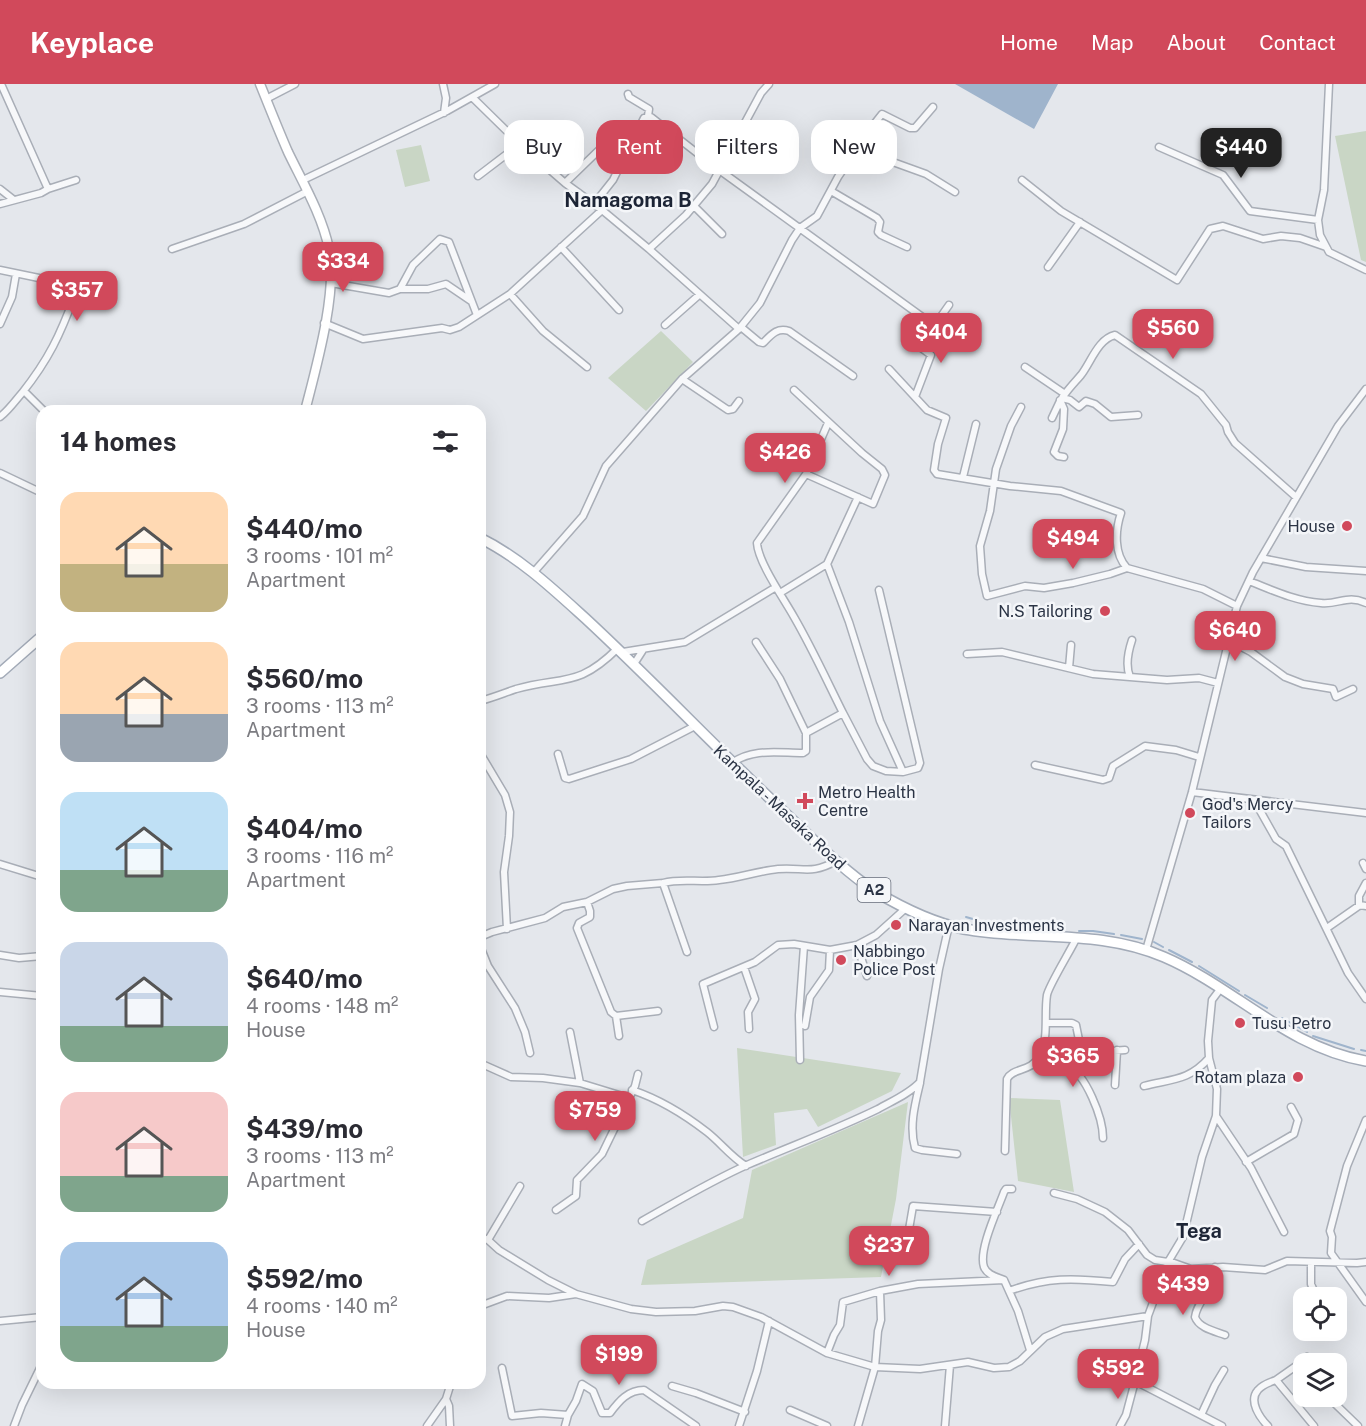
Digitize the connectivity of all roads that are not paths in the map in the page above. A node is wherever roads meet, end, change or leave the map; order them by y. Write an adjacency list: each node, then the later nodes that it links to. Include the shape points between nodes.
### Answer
1 (2, 84): 34 (street)
2 (259, 84): 10 (main road)
3 (295, 84): 10 (street)
4 (444, 84): 12 (street)
5 (495, 84): 9 (street)
6 (769, 84): 14 (street)
7 (1329, 84): 43 (street, via 1324,190)
8 (628, 94): 13 (street, via 649,110)
9 (473, 98): 12 (street); 18 (street)
10 (266, 99): 30 (main road)
11 (933, 107): 17 (street, via 915,128)
12 (444, 113): 30 (street)
13 (648, 116): 20 (street); 40 (street, via 613,180)
14 (745, 120)
15 (877, 120): 16 (street, via 882,114)
16 (894, 120)
17 (897, 122)
18 (504, 129)
19 (1159, 147): 43 (street, via 1223,175 1250,211)
20 (695, 151)
21 (596, 153): 32 (street)
22 (504, 156): 28 (street)
23 (897, 163): 37 (street, via 926,174)
24 (554, 174): 32 (street)
25 (717, 174): 41 (street)
26 (726, 174): 45 (street)
27 (840, 174): 36 (street)
28 (478, 176)
29 (76, 180): 34 (street)
30 (303, 180): 35 (main road)
31 (1022, 180): 44 (street)
32 (565, 183): 40 (street)
33 (0, 189): 38 (street)
34 (48, 189): 38 (street)
35 (308, 191): 50 (street, via 244,224); 56 (main road, via 329,249)
36 (831, 191): 45 (street, via 817,216); 47 (street, via 877,218 881,235)
37 (955, 192)
38 (14, 200): 39 (street)
39 (0, 204)
40 (594, 204): 42 (street)
41 (694, 206): 46 (street); 51 (street)
42 (602, 210): 49 (street); 51 (street)
43 (1318, 219): 48 (street)
44 (1080, 222): 48 (street, via 1177,280 1210,229 1217,226 1263,239 1300,238); 52 (street)
45 (800, 228): 61 (street, via 932,324); 67 (street, via 760,303)
46 (722, 234)
47 (907, 247)
48 (1326, 247): 54 (street)
49 (561, 248): 58 (street); 62 (street)
50 (172, 249)
51 (649, 249): 59 (street)
52 (1048, 267)
53 (0, 270): 55 (street)
54 (1366, 270)
55 (16, 274): 65 (street, via 12,297); 75 (street, via 63,283 75,294 53,349)
56 (331, 283): 57 (street, via 389,293); 64 (main road)
57 (400, 290): 60 (street, via 446,284); 60 (street, via 413,265 440,239 449,242)
58 (510, 294): 63 (street); 69 (street, via 543,331)
59 (699, 295): 66 (street); 67 (street)
60 (472, 302): 63 (street)
61 (949, 305)
62 (619, 310)
63 (477, 315): 64 (street, via 450,330 363,339)
64 (324, 323): 81 (main road)
65 (0, 324)
66 (664, 325)
67 (740, 328): 72 (street, via 763,343 780,329 789,331); 73 (street)
68 (916, 344): 77 (street, via 931,355)
69 (587, 367)
70 (1025, 367): 78 (street)
71 (889, 369): 77 (street)
72 (854, 376)
73 (682, 379): 79 (street, via 728,410); 101 (street, via 606,466 583,516)
74 (1366, 389): 95 (street, via 1338,426)
75 (24, 390): 80 (street); 84 (street)
76 (794, 390): 86 (street)
77 (915, 397): 91 (street, via 930,412 946,418 935,472)
78 (1062, 397): 83 (street, via 1079,407 1091,401 1111,417); 85 (street); 88 (street, via 1063,429 1054,452); 95 (street, via 1094,353 1116,335 1201,394 1235,443)
79 (739, 401)
80 (38, 405)
81 (306, 405)
82 (1021, 407): 92 (street, via 1013,420)
83 (1138, 415)
84 (0, 417)
85 (1052, 418)
86 (828, 423): 90 (street); 94 (street, via 885,472 874,503)
87 (975, 424): 91 (street)
88 (1064, 457)
89 (0, 473): 93 (street)
90 (806, 474): 94 (street); 103 (street, via 757,543)
91 (963, 477): 92 (street)
92 (994, 483): 99 (street, via 1061,491 1120,513 1118,555); 99 (street, via 980,546 987,596 1026,586 1044,588 1073,583)
93 (36, 490)
94 (858, 497): 98 (street)
95 (1296, 497): 97 (street)
96 (486, 542): 101 (main road, Kampala - Masaka Road / A2)
97 (1261, 558): 100 (street, via 1306,567); 102 (street)
98 (826, 564): 103 (street); 130 (street, via 880,721)
99 (1127, 568): 106 (street, via 1203,589)
100 (1366, 571)
101 (533, 573): 112 (main road, Kampala - Masaka Road / A2)
102 (1249, 581): 105 (street, via 1302,600 1331,604 1352,598); 106 (street)
103 (778, 590): 113 (street, via 685,642); 122 (street)
104 (879, 590): 130 (street, via 920,763 916,770)
105 (1366, 603)
106 (1237, 606): 108 (street)
107 (1132, 640): 118 (street, via 1127,670)
108 (1228, 640): 119 (street); 120 (street, via 1293,681 1333,689 1336,697)
109 (36, 641): 117 (main road)
110 (756, 642): 124 (street, via 780,679)
111 (1071, 645): 116 (street)
112 (620, 650): 113 (street); 115 (main road, Kampala - Masaka Road / A2); 121 (street, via 575,679)
113 (643, 650): 115 (street)
114 (967, 654): 116 (street, via 1002,652)
115 (634, 664): 123 (main road, Kampala - Masaka Road / A2)
116 (1069, 668): 118 (street)
117 (0, 673)
118 (1130, 677): 119 (street, via 1199,678)
119 (1218, 683): 126 (street)
120 (1353, 689)
121 (486, 699)
122 (843, 713): 124 (street); 130 (street, via 870,764 886,771)
123 (695, 726): 125 (street, via 631,759 569,779 562,775); 128 (main road, Kampala - Masaka Road / A2)
124 (806, 733): 128 (street, via 803,753 752,753)
125 (558, 754)
126 (1199, 757): 129 (street, via 1145,746 1116,763 1109,778 1103,780); 131 (street)
127 (486, 763): 144 (street, via 510,812 504,872)
128 (732, 763): 134 (main road, Kampala - Masaka Road / A2)
129 (1035, 765)
130 (903, 772)
131 (1192, 792): 132 (street); 150 (street)
132 (1254, 800): 133 (street); 143 (street, via 1276,839 1286,846)
133 (1366, 813)
134 (836, 861): 137 (street, via 818,870 781,869 707,882 682,879); 141 (main road, Kampala - Masaka Road / A2)
135 (0, 864): 136 (street)
136 (36, 875)
137 (663, 883): 139 (street, via 613,889); 151 (street)
138 (1366, 883): 140 (street, via 1359,896)
139 (587, 902): 144 (street, via 570,904 545,918); 162 (street, via 590,917 577,928 608,1006)
140 (1362, 906): 143 (street)
141 (906, 908): 142 (main road, Kampala - Masaka Road / A2); 147 (street, via 876,935)
142 (949, 925): 146 (main road, Kampala - Masaka Road / A2); 178 (street)
143 (1327, 928): 160 (street, via 1348,974)
144 (507, 929): 145 (street)
145 (486, 936)
146 (1077, 937): 150 (main road, Kampala - Masaka Road / A2); 163 (street, via 1049,990)
147 (857, 945): 149 (street); 156 (street)
148 (804, 946): 149 (street); 155 (street, via 778,945); 174 (street)
149 (830, 950): 165 (street, via 829,970 810,997)
150 (1146, 950): 157 (main road, Kampala - Masaka Road / A2)
151 (687, 952)
152 (0, 955): 153 (street)
153 (36, 957)
154 (486, 961): 171 (street, via 515,1008)
155 (744, 967): 164 (street, via 703,984); 166 (street, via 754,999 748,1012)
156 (867, 976)
157 (1221, 988): 173 (street, via 1210,1008); 175 (main road, Kampala - Masaka Road / A2, via 1298,1038 1336,1054)
158 (0, 992): 159 (street)
159 (36, 995)
160 (1366, 999)
161 (658, 1011): 162 (street)
162 (616, 1016): 168 (street)
163 (1046, 1023): 169 (street, via 1076,1025 1084,1053); 172 (street)
164 (714, 1026)
165 (805, 1026)
166 (749, 1029)
167 (570, 1032): 179 (street)
168 (619, 1036)
169 (1117, 1050): 170 (street); 180 (street)
170 (1125, 1050)
171 (530, 1053)
172 (1041, 1053): 187 (street, via 1075,1071 1086,1086 1101,1119); 188 (street, via 1035,1063 1007,1078)
173 (1209, 1058): 181 (street, via 1182,1079); 185 (street, via 1217,1089)
174 (800, 1060)
175 (1366, 1060)
176 (486, 1066): 179 (street, via 511,1077)
177 (638, 1074): 182 (street)
178 (920, 1082): 189 (street, via 912,1130 915,1148); 191 (street, via 859,1118)
179 (580, 1083): 183 (street)
180 (1115, 1085)
181 (1144, 1086)
182 (632, 1090): 183 (street); 191 (street, via 670,1107)
183 (629, 1098): 195 (street, via 602,1154 576,1180 576,1196)
184 (1291, 1107): 190 (street, via 1298,1120 1294,1134)
185 (1216, 1116): 190 (street); 203 (street, via 1183,1237)
186 (1365, 1125): 205 (street, via 1347,1166 1330,1231 1331,1252)
187 (1103, 1138)
188 (1005, 1151)
189 (957, 1154)
190 (1246, 1162): 198 (street)
191 (746, 1166): 197 (street)
192 (520, 1186): 200 (street)
193 (1012, 1189): 196 (street, via 1004,1192)
194 (1054, 1193): 202 (street, via 1105,1212)
195 (556, 1210)
196 (997, 1212): 201 (street, via 913,1206); 208 (street, via 983,1258 989,1274)
197 (642, 1221)
198 (1284, 1232)
199 (486, 1239): 200 (street)
200 (489, 1240): 212 (street)
201 (907, 1241)
202 (1139, 1244): 203 (street, via 1155,1260); 210 (street, via 1125,1259 1113,1282 1049,1280)
203 (1168, 1262): 207 (street, via 1191,1269); 215 (street)
204 (1311, 1262): 205 (street); 207 (street, via 1287,1261 1265,1270); 209 (street)
205 (1338, 1262): 206 (street); 213 (street)
206 (1366, 1262)
207 (1215, 1268): 219 (street, via 1213,1283 1195,1317 1202,1326)
208 (1004, 1280): 210 (street); 211 (street, via 918,1284)
209 (1312, 1287)
210 (1009, 1291): 220 (street)
211 (880, 1292): 221 (street, via 843,1302 840,1325); 223 (street)
212 (576, 1294): 214 (street, via 549,1298 516,1294); 218 (street, via 656,1312 723,1306)
213 (1366, 1302)
214 (486, 1304)
215 (1148, 1316): 220 (street, via 1063,1329); 229 (street)
216 (36, 1318): 217 (street)
217 (0, 1321)
218 (769, 1321): 221 (street); 235 (street)
219 (1225, 1335)
220 (1030, 1350): 222 (street, via 1009,1367 968,1362)
221 (828, 1353): 223 (street)
222 (950, 1365): 223 (street, via 920,1369); 246 (street)
223 (875, 1367): 245 (street)
224 (502, 1368): 237 (street, via 512,1416)
225 (1293, 1368): 228 (street)
226 (1224, 1370): 236 (street)
227 (36, 1376): 238 (street)
228 (1276, 1380): 249 (street, via 1255,1396 1257,1411); 250 (street)
229 (1135, 1381): 236 (street); 247 (street)
230 (672, 1386): 235 (street)
231 (449, 1389): 232 (street)
232 (446, 1399): 239 (street); 240 (street)
233 (1338, 1407): 251 (street)
234 (790, 1410): 244 (street)
235 (745, 1412): 243 (street)
236 (1201, 1414): 248 (street)
237 (568, 1415): 241 (street); 242 (street, via 582,1384 593,1391 602,1413 610,1413 621,1398 644,1390)
238 (14, 1426)
239 (427, 1426)
240 (450, 1426)
241 (565, 1426)
242 (696, 1426)
243 (739, 1426)
244 (827, 1426)
245 (858, 1426)
246 (945, 1426)
247 (1120, 1426)
248 (1222, 1426)
249 (1268, 1426)
250 (1314, 1426)
251 (1358, 1426)

